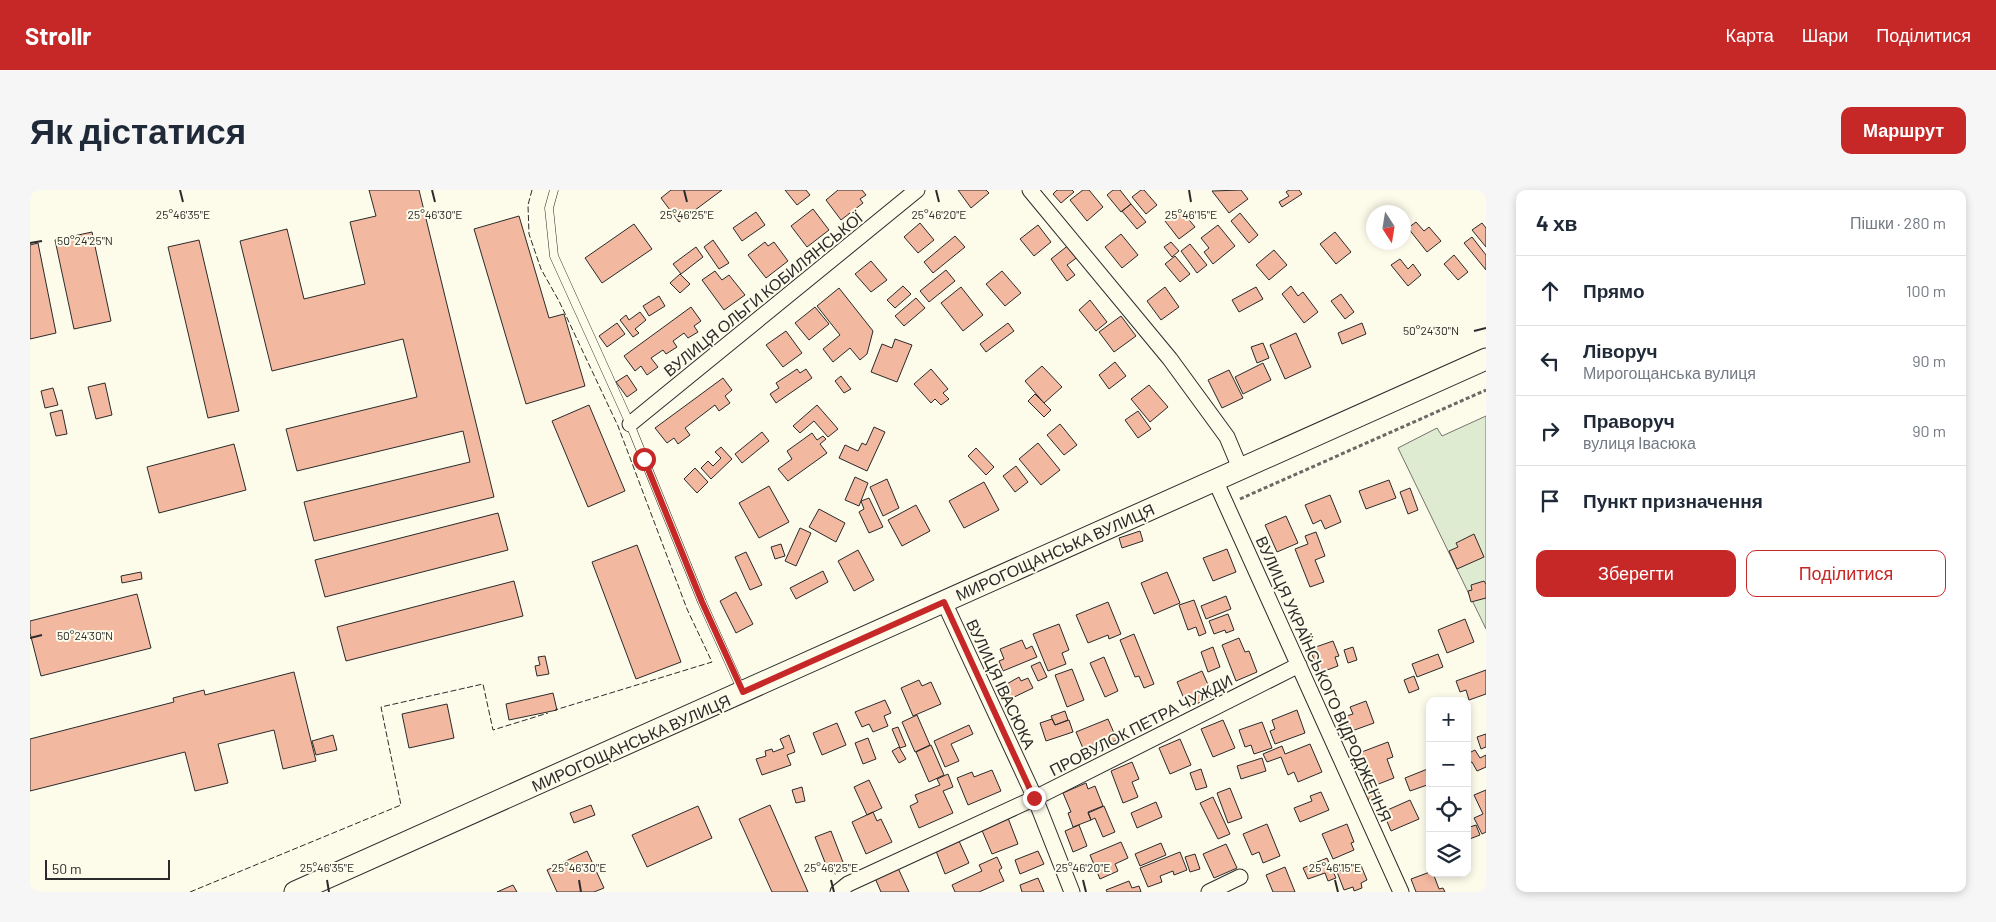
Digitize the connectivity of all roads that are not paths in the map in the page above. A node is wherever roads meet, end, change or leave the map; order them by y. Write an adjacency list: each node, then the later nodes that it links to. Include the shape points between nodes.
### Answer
1 (554, 190): 5 (lane, via 549,208 554,256)
2 (917, 190): 5 (street, ВУЛИЦЯ ОЛЬГИ КОБИЛЯНСЬКОЇ)
3 (1030, 190): 6 (street, via 1170,359 1228,437)
4 (1486, 359): 6 (main road, МИРОГОЩАНСЬКА ВУЛИЦЯ)
5 (630, 424): 10 (lane, via 702,602)
6 (1240, 468): 7 (main road, МИРОГОЩАНСЬКА ВУЛИЦЯ)
7 (1215, 480): 8 (main road, МИРОГОЩАНСЬКА ВУЛИЦЯ); 9 (street, ВУЛИЦЯ УКРАЇНСЬКОГО ВІДРОДЖЕННЯ)
8 (944, 602): 10 (main road, МИРОГОЩАНСЬКА ВУЛИЦЯ); 11 (street, ВУЛИЦЯ ІВАСЮКА)
9 (1299, 665): 11 (street, ПРОВУЛОК ПЕТРА ЧУЖДИ); 17 (street, ВУЛИЦЯ УКРАЇНСЬКОГО ВІДРОДЖЕННЯ)
10 (743, 692): 13 (main road, МИРОГОЩАНСЬКА ВУЛИЦЯ)
11 (1034, 798): 14 (street, ПРОВУЛОК ПЕТРА ЧУЖДИ, via 848,884); 15 (street, ВУЛИЦЯ ІВАСЮКА)
12 (1240, 877): 16 (street)
13 (309, 889)
14 (838, 892)
15 (1072, 892)
16 (1209, 892)
17 (1401, 892)

